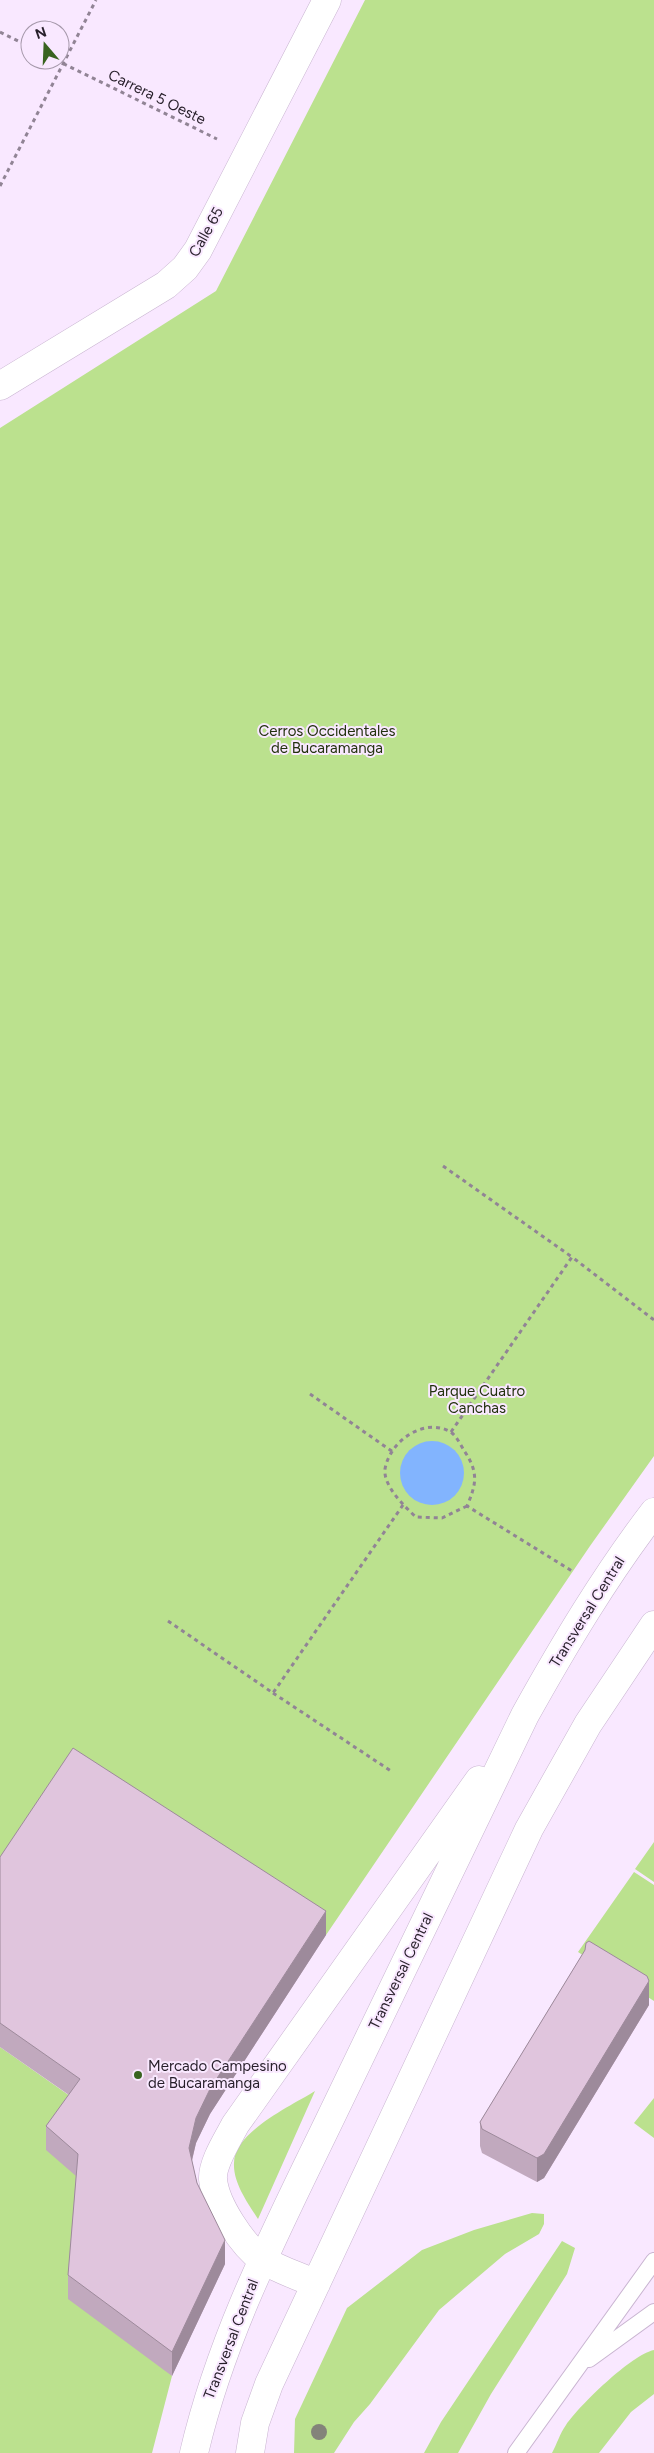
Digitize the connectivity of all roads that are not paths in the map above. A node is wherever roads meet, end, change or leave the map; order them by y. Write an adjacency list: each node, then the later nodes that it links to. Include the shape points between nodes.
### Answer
1 (327, 0): 2 (main road, Calle 65, via 186,268 166,285)
2 (0, 386)
3 (654, 1512): 5 (main road, Transversal Central, via 600,1588)
4 (654, 1625): 8 (main road, via 588,1724 529,1828)
5 (525, 1715): 6 (main road, Transversal Central); 6 (main road, via 235,2125 220,2153 213,2178 222,2208 242,2239)
6 (263, 2259): 8 (main road); 11 (main road, Transversal Central, via 218,2369)
7 (654, 2261): 10 (lane)
8 (316, 2284): 12 (main road, via 254,2423)
9 (654, 2312): 10 (lane)
10 (578, 2367): 13 (lane)
11 (194, 2453)
12 (250, 2453)
13 (516, 2453)

